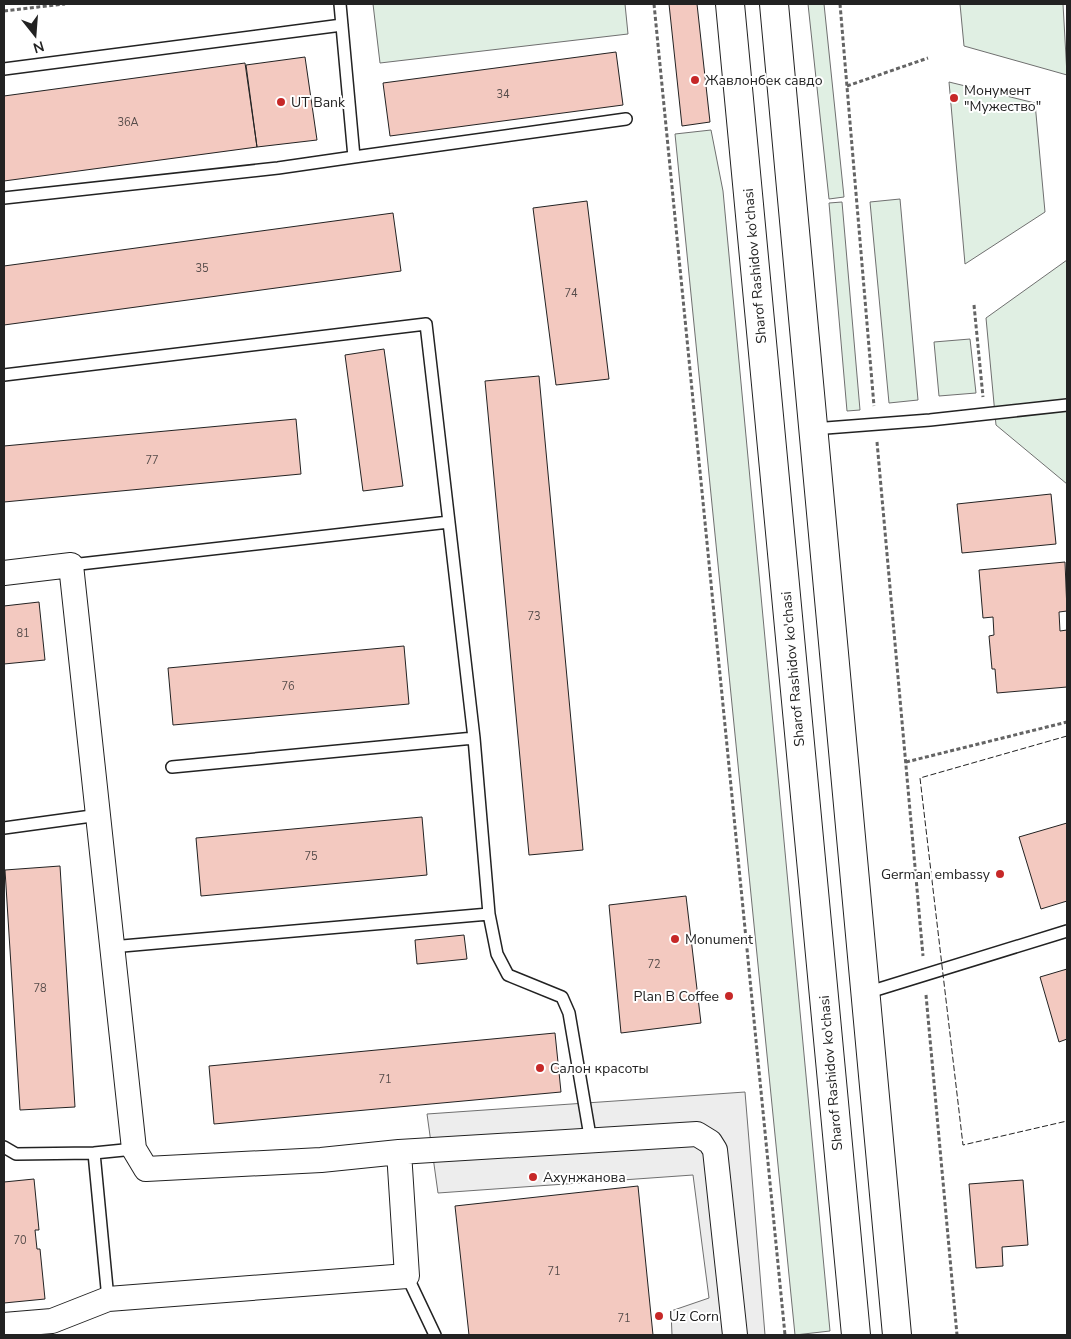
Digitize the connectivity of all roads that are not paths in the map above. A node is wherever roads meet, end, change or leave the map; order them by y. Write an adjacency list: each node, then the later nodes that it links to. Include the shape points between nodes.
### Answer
1 (340, 4): 4 (lane)
2 (730, 4): 33 (main road, Sharof Rashidov ko'chasi)
3 (774, 4): 11 (main road)
4 (342, 25): 5 (lane); 7 (lane)
5 (4, 69)
6 (626, 119): 7 (lane)
7 (354, 157): 8 (lane)
8 (4, 198)
9 (4, 375): 12 (lane, via 426,324)
10 (1067, 405): 11 (lane)
11 (813, 429): 22 (main road)
12 (449, 522): 13 (lane); 15 (lane)
13 (71, 565): 14 (street); 17 (street)
14 (4, 573)
15 (474, 738): 16 (lane); 19 (lane)
16 (172, 767)
17 (99, 815): 18 (lane); 21 (street)
18 (4, 828)
19 (489, 914): 21 (lane); 23 (lane, via 497,954 508,975 562,997 569,1013)
20 (1067, 931): 22 (lane)
21 (111, 947): 25 (street)
22 (866, 993): 34 (main road)
23 (591, 1142): 26 (street); 32 (street, via 697,1134 710,1142 715,1150)
24 (4, 1147): 27 (lane, via 16,1154)
25 (134, 1149): 26 (street, via 146,1169 321,1160); 27 (lane)
26 (399, 1152): 28 (street)
27 (94, 1153): 29 (lane)
28 (407, 1276): 29 (street); 31 (lane)
29 (108, 1299): 30 (street, via 52,1321)
30 (4, 1325)
31 (435, 1335)
32 (735, 1335)
33 (856, 1335)
34 (897, 1335)

